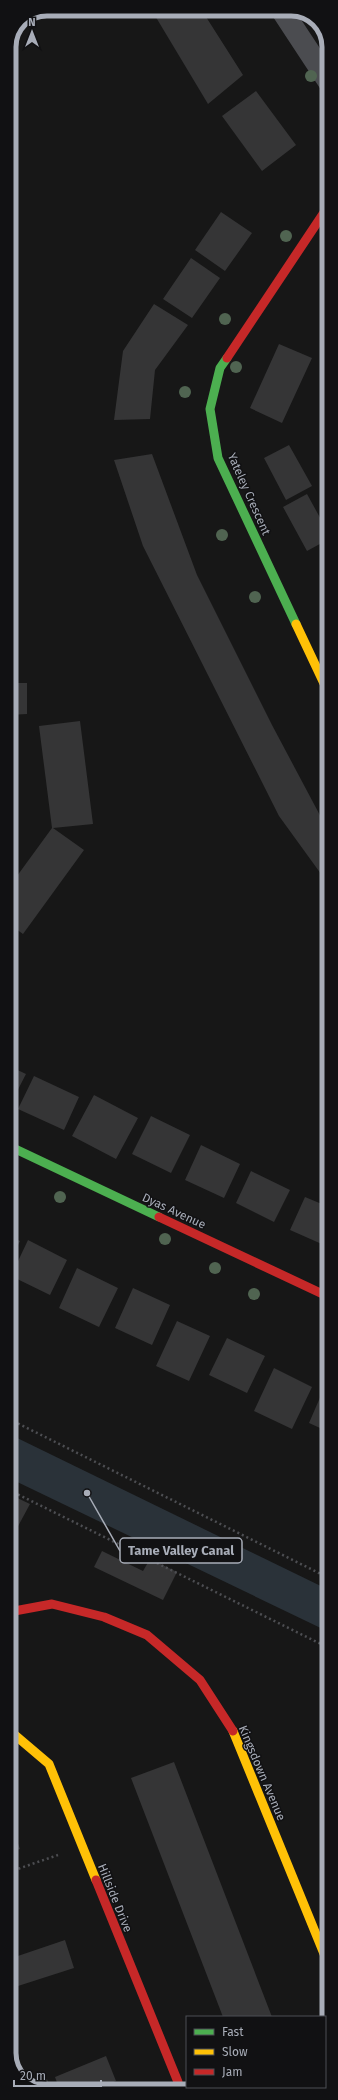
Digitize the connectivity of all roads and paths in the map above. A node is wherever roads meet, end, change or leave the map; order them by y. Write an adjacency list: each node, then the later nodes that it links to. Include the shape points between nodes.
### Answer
1 (286, 16): 2 (street)
2 (322, 71)
3 (322, 215): 4 (street, Yateley Crescent, via 220,368 210,409 218,458)
4 (322, 679)
5 (16, 1149): 6 (street, Dyas Avenue)
6 (322, 1294)
7 (16, 1423): 9 (path)
8 (16, 1493): 11 (path)
9 (322, 1575)
10 (16, 1611): 15 (street, Kingsdown Avenue, via 52,1604 104,1617 148,1635 200,1680 236,1736)
11 (322, 1645)
12 (16, 1736): 13 (street, Hillside Drive, via 48,1764)
13 (82, 1848): 14 (path); 16 (street, Hillside Drive)
14 (16, 1870)
15 (322, 1949)
16 (178, 2084)

